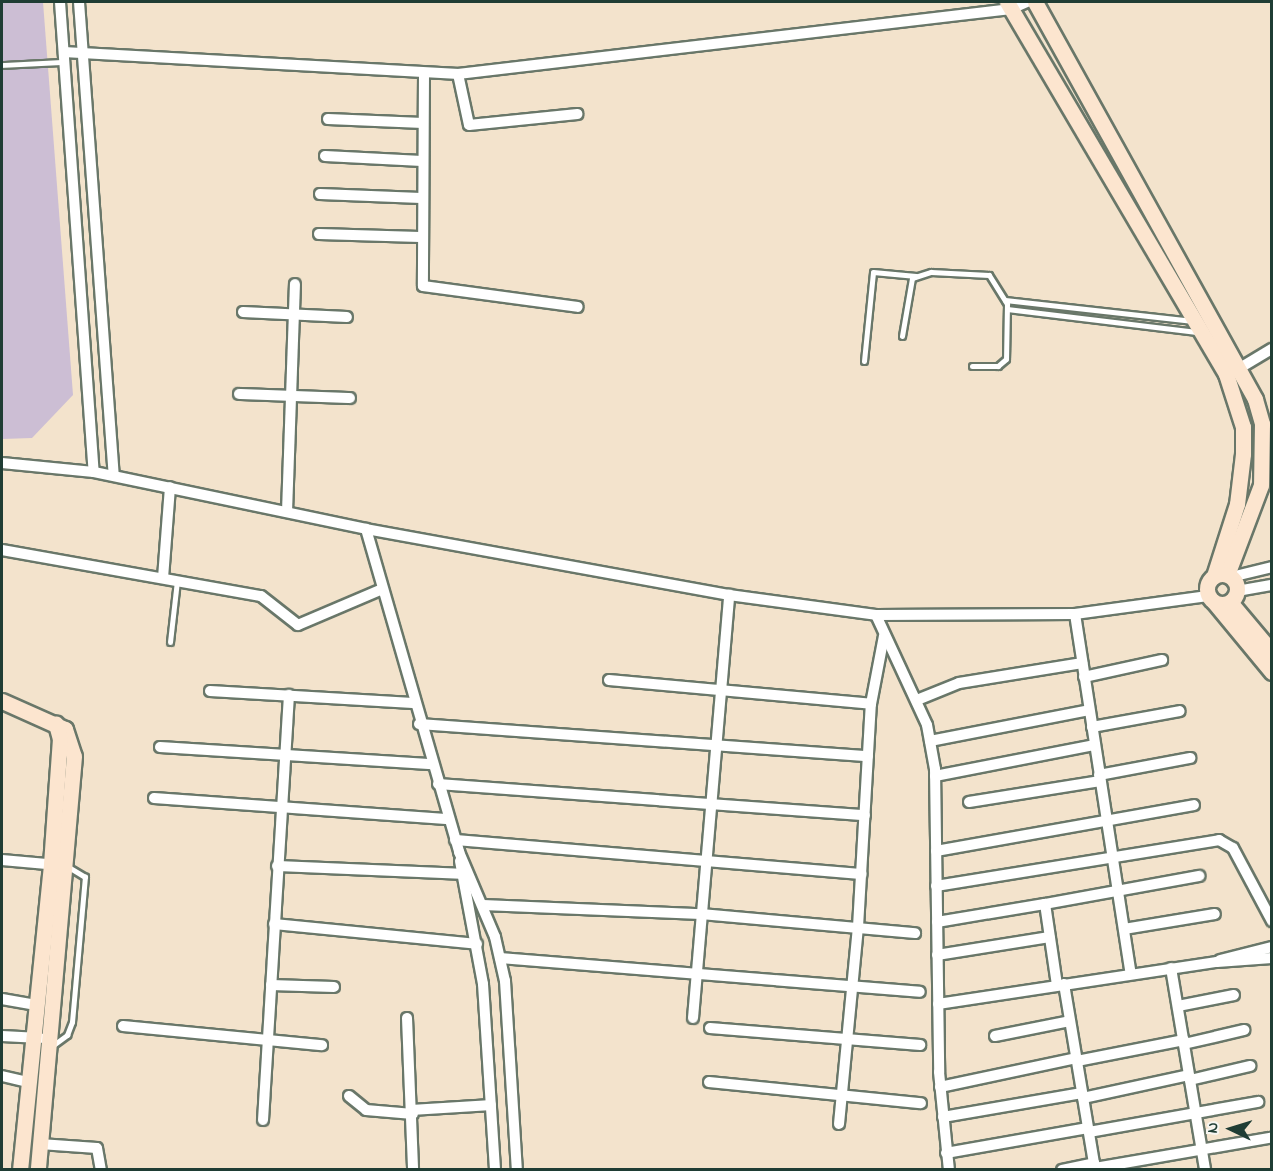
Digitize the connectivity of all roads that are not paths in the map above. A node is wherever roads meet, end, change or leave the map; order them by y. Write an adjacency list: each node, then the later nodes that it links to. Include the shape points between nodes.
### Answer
1 (60, 2): 7 (street)
2 (79, 2): 6 (street)
3 (1028, 2): 5 (street)
4 (1035, 2): 33 (main road)
5 (1009, 5): 10 (street); 28 (main road)
6 (84, 52): 7 (street); 9 (street); 39 (street)
7 (64, 57): 8 (lane); 38 (street)
8 (2, 65)
9 (424, 74): 10 (street); 13 (street)
10 (458, 74): 11 (street, via 469,125)
11 (577, 114)
12 (328, 119): 13 (street)
13 (423, 123): 15 (street)
14 (325, 156): 15 (street)
15 (422, 161): 17 (street)
16 (320, 194): 17 (street)
17 (421, 198): 19 (street)
18 (319, 234): 19 (street)
19 (420, 237): 23 (street, via 423,286)
20 (916, 276): 22 (lane, via 989,275); 29 (lane, via 907,287); 31 (lane, via 873,272)
21 (295, 284): 26 (street)
22 (1005, 300): 24 (lane); 28 (lane)
23 (578, 307)
24 (1007, 309): 28 (lane); 32 (lane, via 1005,363)
25 (243, 312): 26 (street)
26 (294, 316): 27 (street); 35 (street)
27 (347, 317)
28 (1198, 327): 48 (main road, via 1226,374 1243,427 1237,504)
29 (902, 336)
30 (1272, 349): 33 (street)
31 (864, 361)
32 (972, 366)
33 (1240, 368): 48 (main road, via 1262,424 1263,465 1256,507)
34 (239, 394): 35 (street)
35 (291, 395): 36 (street); 41 (street)
36 (350, 398)
37 (2, 463): 38 (street)
38 (94, 472): 39 (street)
39 (114, 476): 40 (street)
40 (170, 487): 41 (street); 45 (street)
41 (287, 512): 42 (street)
42 (366, 529): 49 (street); 50 (street)
43 (2, 550): 45 (street)
44 (1272, 567): 48 (street)
45 (163, 578): 46 (street)
46 (177, 581): 49 (street, via 261,596 298,626); 54 (lane)
47 (1272, 585): 48 (street)
48 (1223, 588): 51 (street); 55 (main road); 58 (main road)
49 (380, 590): 66 (street)
50 (729, 594): 52 (street); 62 (street)
51 (1075, 614): 52 (street); 57 (street)
52 (876, 615): 53 (street)
53 (884, 636): 64 (street); 67 (street)
54 (170, 642)
55 (1269, 646)
56 (1162, 660): 59 (street)
57 (1082, 663): 59 (street); 64 (street, via 959,683)
58 (1272, 672)
59 (1084, 677): 68 (street)
60 (609, 680): 62 (street)
61 (210, 691): 63 (street)
62 (720, 691): 67 (street); 73 (street)
63 (289, 696): 66 (street); 76 (street)
64 (917, 700): 72 (street)
65 (2, 701): 96 (main road, via 65,729 74,756)
66 (413, 703): 70 (street)
67 (871, 704): 77 (street)
68 (1089, 710): 71 (street); 72 (street)
69 (1180, 711): 71 (street)
70 (419, 724): 73 (street); 79 (street)
71 (1092, 727): 74 (street)
72 (930, 741): 80 (street)
73 (716, 746): 77 (street); 85 (street)
74 (1095, 746): 80 (street); 81 (street)
75 (160, 747): 76 (street)
76 (285, 752): 79 (street); 87 (street)
77 (868, 756): 88 (street)
78 (1190, 758): 81 (street)
79 (432, 764): 82 (street)
80 (935, 776): 92 (street)
81 (1100, 778): 84 (street); 90 (street)
82 (438, 784): 85 (street); 89 (street)
83 (154, 798): 87 (street)
84 (969, 802)
85 (711, 803): 88 (street); 94 (street)
86 (1194, 805): 90 (street)
87 (280, 807): 89 (street); 97 (street)
88 (865, 815): 99 (street)
89 (449, 819): 91 (street)
90 (1106, 819): 92 (street); 93 (street)
91 (455, 840): 94 (street); 98 (street)
92 (936, 851): 101 (street)
93 (1112, 855): 101 (street); 102 (street); 107 (street, via 1219,840 1233,848)
94 (706, 859): 99 (street); 105 (street)
95 (2, 864): 96 (street)
96 (58, 865): 131 (main road); 145 (main road); 145 (lane, via 85,877 72,1022 67,1035)
97 (277, 867): 98 (street); 109 (street)
98 (465, 874): 104 (street); 114 (street)
99 (861, 874): 110 (street)
100 (1199, 876): 102 (street)
101 (936, 885): 108 (street)
102 (1118, 893): 103 (street); 111 (street)
103 (1045, 904): 108 (street); 113 (street)
104 (483, 905): 105 (street); 117 (street)
105 (701, 914): 110 (street); 121 (street)
106 (1215, 914): 111 (street)
107 (1272, 921)
108 (937, 922): 116 (street)
109 (274, 924): 114 (street); 124 (street)
110 (858, 927): 112 (street); 123 (street)
111 (1124, 929): 122 (street)
112 (915, 933)
113 (1050, 937): 116 (street); 125 (street)
114 (477, 944): 160 (street)
115 (1272, 947): 119 (street)
116 (937, 954): 130 (street)
117 (500, 957): 121 (street); 177 (street)
118 (1272, 958): 119 (street)
119 (1217, 962): 120 (street)
120 (1171, 968): 122 (street); 132 (street)
121 (696, 972): 123 (street); 134 (street)
122 (1131, 974): 125 (street)
123 (853, 983): 127 (street); 143 (street)
124 (271, 985): 126 (street); 142 (street)
125 (1061, 985): 130 (street); 135 (street)
126 (334, 987)
127 (920, 992)
128 (1234, 995): 132 (street)
129 (2, 999): 131 (street)
130 (938, 1004): 154 (street)
131 (37, 1005): 141 (main road)
132 (1178, 1006): 144 (street)
133 (407, 1018): 161 (street)
134 (693, 1018)
135 (1070, 1021): 140 (street); 148 (street)
136 (123, 1026): 142 (street)
137 (710, 1028): 143 (street)
138 (1244, 1030): 144 (street)
139 (2, 1036): 141 (street)
140 (995, 1036)
141 (33, 1038): 145 (street); 152 (main road)
142 (268, 1038): 146 (street); 164 (street)
143 (847, 1038): 147 (street); 157 (street)
144 (1184, 1042): 148 (street); 151 (street)
145 (49, 1043): 168 (main road)
146 (322, 1045)
147 (920, 1045)
148 (1077, 1060): 154 (street); 155 (street)
149 (1250, 1066): 151 (street)
150 (2, 1076): 152 (street)
151 (1190, 1078): 155 (street); 162 (street)
152 (29, 1082): 172 (main road)
153 (709, 1082): 157 (street)
154 (940, 1087): 163 (street)
155 (1082, 1095): 163 (street); 166 (street)
156 (349, 1096): 161 (street, via 366,1110)
157 (842, 1096): 159 (street); 165 (street)
158 (1258, 1102): 162 (street)
159 (921, 1103)
160 (491, 1105): 161 (street); 176 (street)
161 (412, 1112): 175 (street)
162 (1196, 1112): 166 (street); 169 (street)
163 (943, 1117): 170 (street)
164 (263, 1120)
165 (839, 1124)
166 (1088, 1130): 170 (street); 171 (street)
167 (1269, 1138): 169 (street)
168 (40, 1144): 173 (main road); 174 (street, via 97,1148)
169 (1202, 1148): 171 (street); 180 (street)
170 (946, 1154): 178 (street)
171 (1094, 1167): 179 (street)
172 (20, 1170)
173 (38, 1170)
174 (101, 1170)
175 (413, 1170)
176 (495, 1170)
177 (517, 1170)
178 (949, 1170)
179 (1062, 1170)
180 (1205, 1170)

